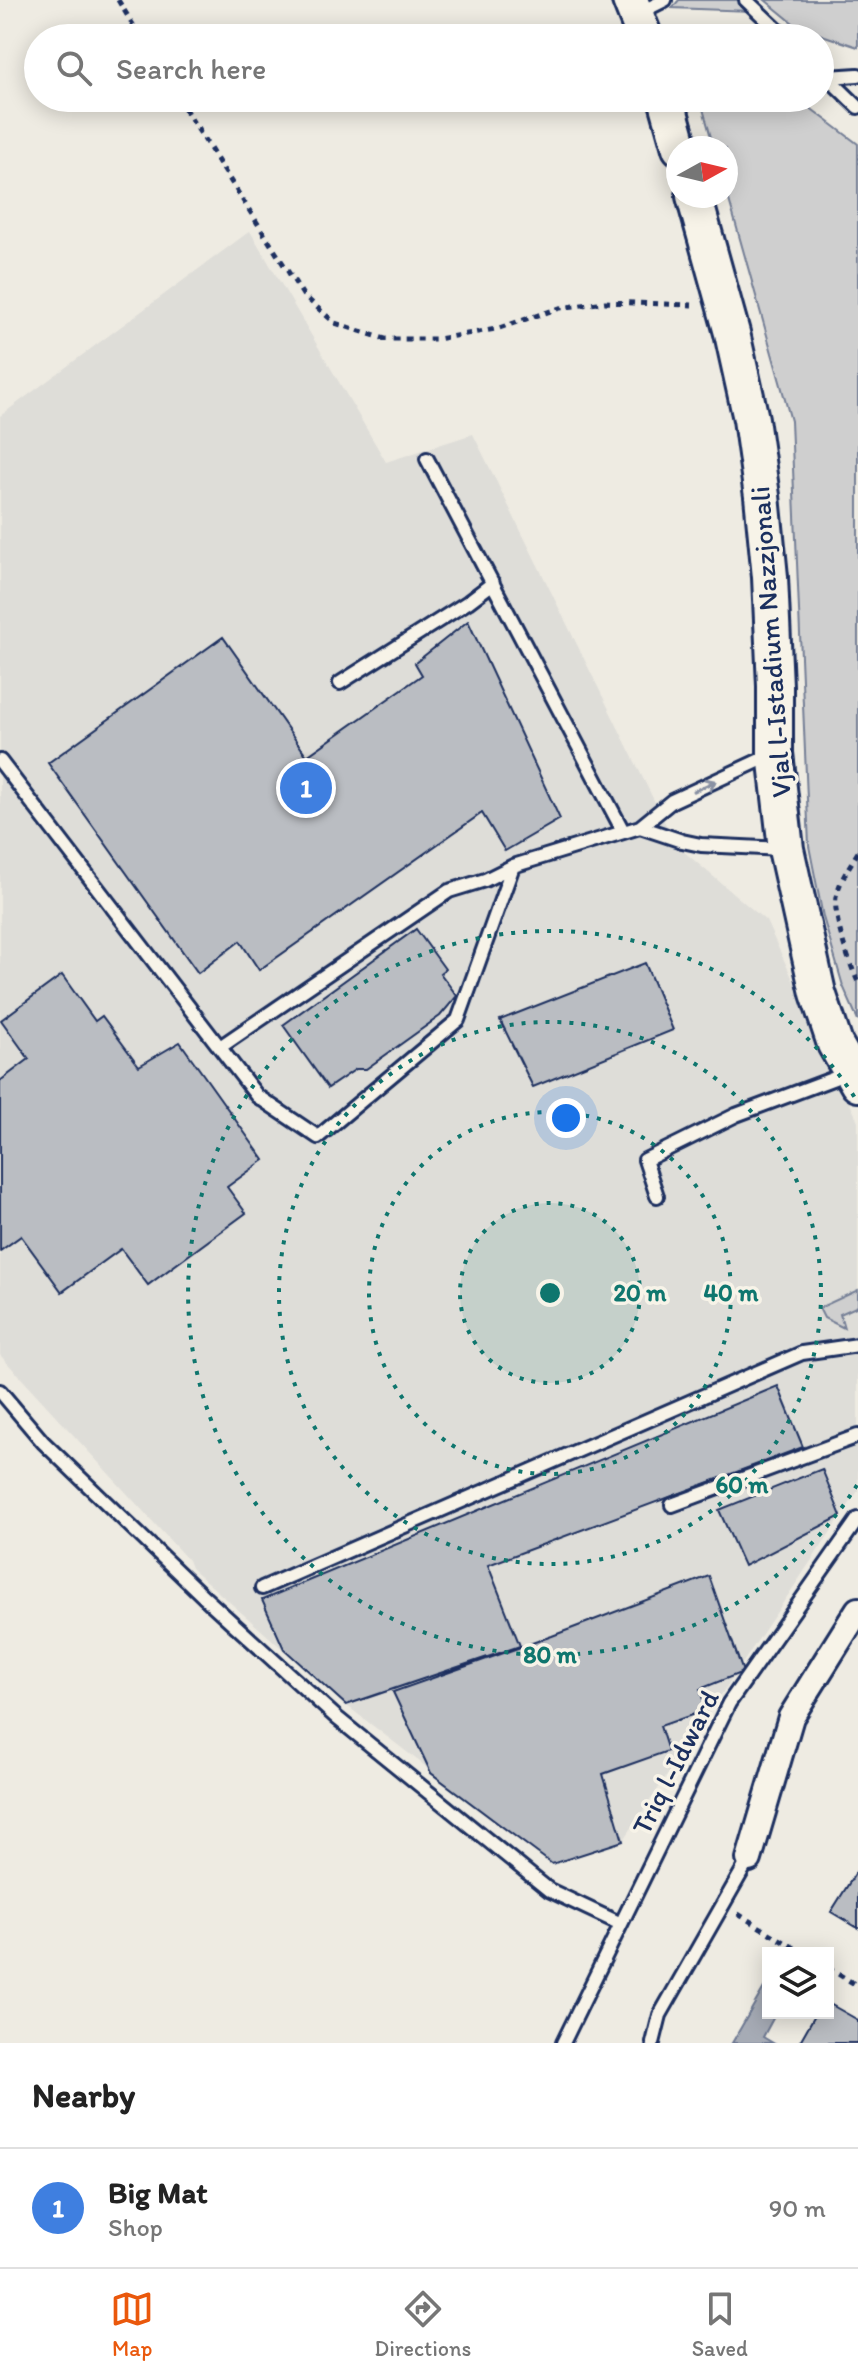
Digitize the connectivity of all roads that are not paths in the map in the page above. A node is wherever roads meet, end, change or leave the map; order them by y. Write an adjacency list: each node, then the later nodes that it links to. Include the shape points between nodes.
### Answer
1 (746, 0): 2 (lane)
2 (771, 24)
3 (834, 74): 4 (lane)
4 (858, 75)
5 (834, 83): 6 (lane)
6 (858, 107)
7 (670, 112): 8 (main road)
8 (677, 136)
9 (697, 208): 13 (main road, Vjal l-Istadium Nazzjonali, via 751,419 762,496 772,608)
10 (427, 459): 11 (lane)
11 (493, 583): 12 (lane); 16 (lane)
12 (340, 683)
13 (775, 753): 15 (lane, one-way to 13, via 672,801); 17 (main road, Vjal l-Istadium Nazzjonali)
14 (0, 761): 19 (lane)
15 (640, 827): 16 (lane); 17 (lane, via 701,845)
16 (623, 831): 18 (lane)
17 (786, 849): 20 (main road, Vjal l-Istadium Nazzjonali, via 818,993 835,1044)
18 (513, 866): 19 (lane, via 449,891); 19 (lane, via 458,1020 318,1137 257,1096)
19 (220, 1047)
20 (854, 1078): 21 (lane, via 736,1115 645,1160)
21 (657, 1196)
22 (858, 1345): 27 (lane, via 802,1353)
23 (0, 1391): 30 (lane, via 43,1442 337,1718 549,1890)
24 (858, 1436): 25 (lane)
25 (672, 1505)
26 (858, 1519): 30 (lane, Triq l-Idward, via 729,1703)
27 (262, 1588)
28 (858, 1610): 29 (street, via 791,1717)
29 (749, 1859): 32 (lane, via 660,2015)
30 (621, 1924): 31 (lane, Triq l-Idward)
31 (563, 2043)
32 (653, 2043)

